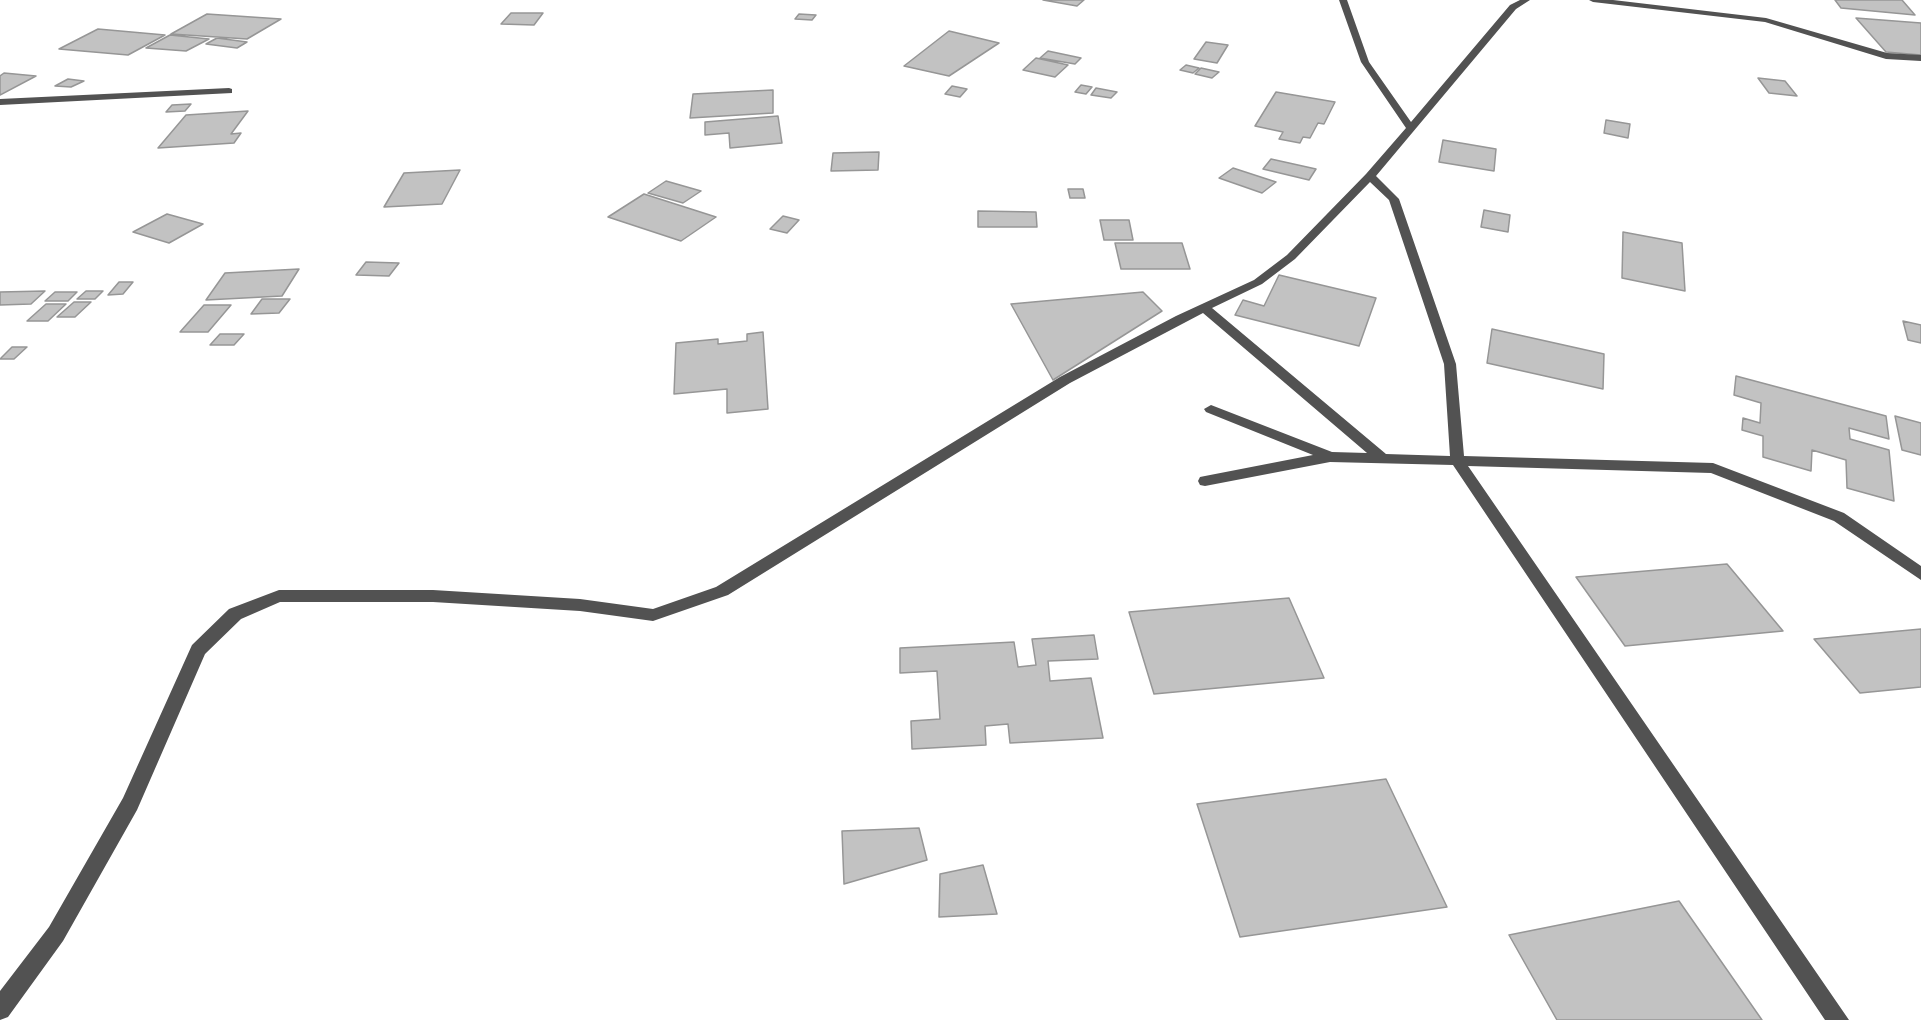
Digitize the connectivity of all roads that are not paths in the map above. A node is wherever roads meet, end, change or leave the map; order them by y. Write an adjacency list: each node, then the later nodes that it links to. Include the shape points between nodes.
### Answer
1 (1342, 0): 7 (street, via 1365,62)
2 (1526, 0): 7 (street, via 1513,7)
3 (1593, 0): 4 (street, via 1766,20 1886,56)
4 (1921, 58)
5 (229, 91): 6 (street)
6 (0, 102)
7 (1411, 129): 8 (street)
8 (1370, 176): 9 (street, via 1291,257 1258,282); 13 (street, via 1394,199 1450,364)
9 (1204, 308): 12 (street); 16 (street, via 1065,380 722,591 653,615 580,605 433,596 279,596 235,614 198,650 130,804 56,934)
10 (1211, 409): 11 (street)
11 (1330, 457): 12 (street); 14 (street)
12 (1382, 458): 13 (street)
13 (1457, 460): 15 (street, via 1713,468 1839,517); 17 (street)
14 (1205, 481)
15 (1921, 574)
16 (0, 1009)
17 (1838, 1020)

